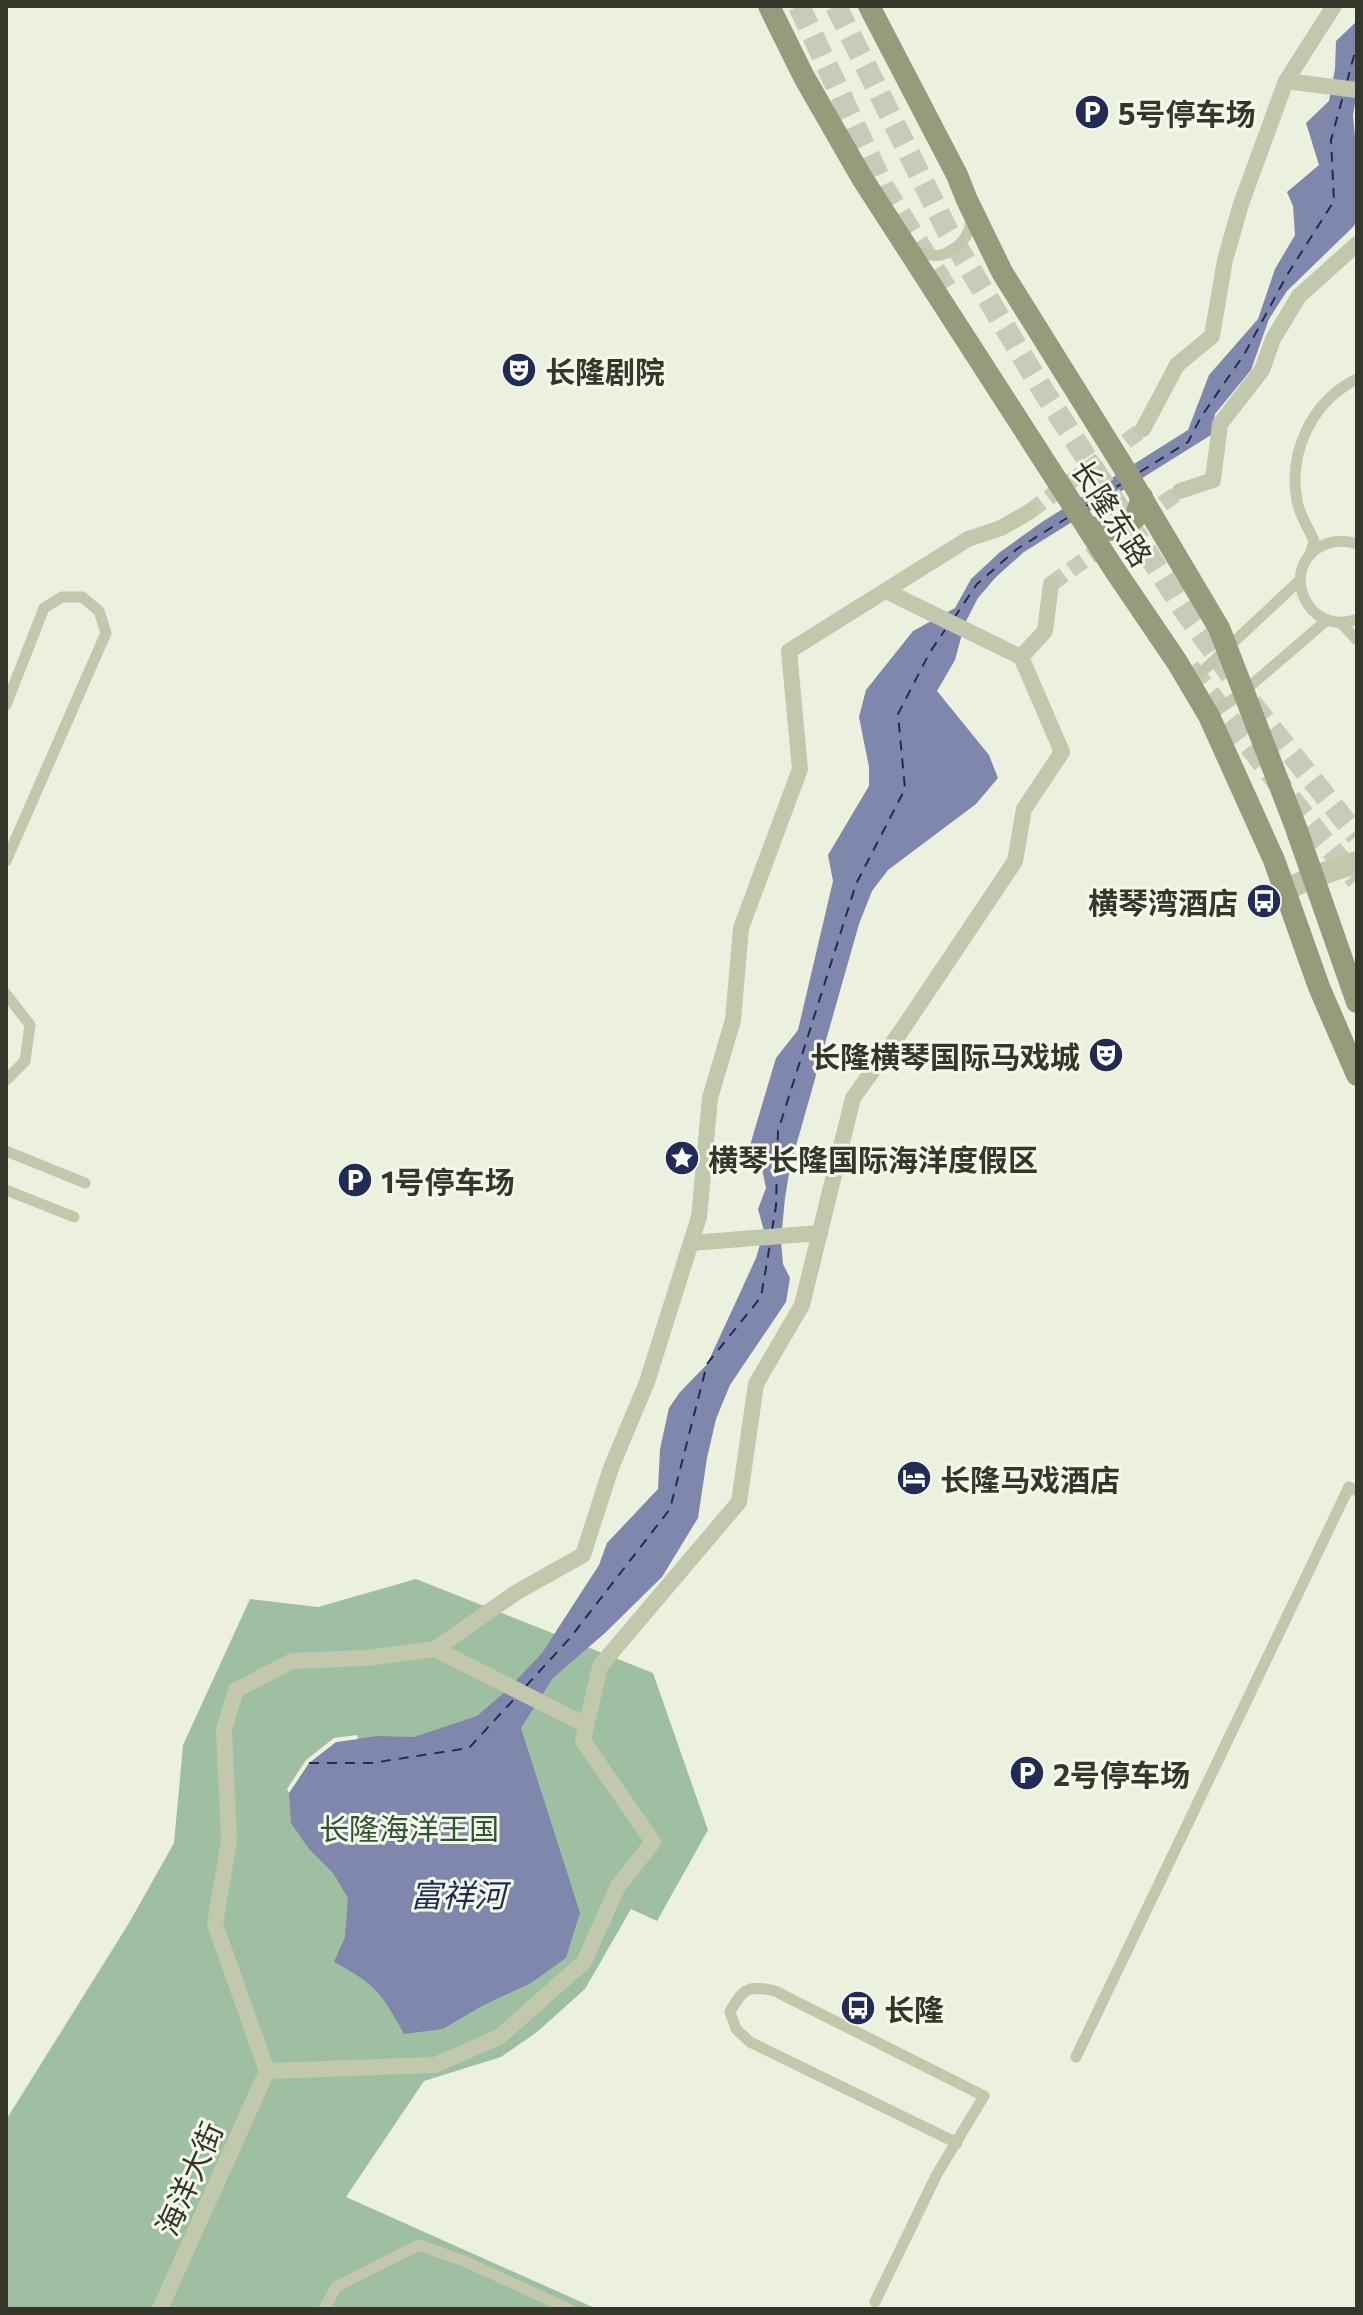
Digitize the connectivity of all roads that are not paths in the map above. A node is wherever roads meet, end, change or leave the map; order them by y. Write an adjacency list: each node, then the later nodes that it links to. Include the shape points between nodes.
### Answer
1 (769, 6): 5 (main road, 长隆东路)
2 (786, 6): 5 (main road)
3 (1334, 6): 6 (street)
4 (869, 8): 8 (main road, 长隆东路)
5 (787, 47): 9 (main road, 长隆东路)
6 (1286, 81): 7 (street); 12 (street, via 1241,204 1212,336 1177,365)
7 (1357, 90)
8 (967, 200): 9 (lane, via 971,223 961,245 939,256 916,251); 14 (main road, 长隆东路, via 1002,272)
9 (890, 219): 16 (main road, 长隆东路)
10 (1357, 244): 13 (street, via 1299,296 1273,339 1262,370 1220,424 1213,480)
11 (1357, 379): 18 (lane, via 1313,416 1296,454 1297,502 1314,541)
12 (1143, 429)
13 (1180, 491)
14 (1142, 497): 16 (main road, via 1135,518 1113,530); 25 (main road, 长隆东路)
15 (1029, 512): 21 (street, via 968,539)
16 (1088, 527): 27 (main road, 长隆东路)
17 (1357, 544): 18 (lane, via 1334,541)
18 (1310, 555): 19 (lane)
19 (1300, 580): 23 (lane, via 1307,605); 25 (lane)
20 (1051, 584): 26 (street, via 1045,631)
21 (886, 591): 26 (street); 44 (street, via 789,651 800,769 741,928 733,1020 710,1098 699,1217)
22 (1357, 619): 23 (lane)
23 (1333, 621): 24 (lane); 28 (lane)
24 (1357, 640)
25 (1227, 648): 27 (lane); 28 (main road, 长隆东路)
26 (1021, 657): 43 (street, via 1062,752 1024,809 1015,861 853,1098)
27 (1190, 683): 30 (main road, 长隆东路)
28 (1242, 693): 30 (lane); 33 (main road, 长隆东路)
29 (6, 705): 31 (lane, via 44,608 62,597 82,597 99,611 106,633)
30 (1209, 716): 34 (main road, 长隆东路)
31 (6, 861)
32 (1357, 862): 33 (street)
33 (1313, 877): 34 (street); 36 (main road, 长隆东路)
34 (1285, 890): 37 (main road, 长隆东路)
35 (6, 994): 38 (lane, via 30,1025 25,1061)
36 (1357, 1002)
37 (1357, 1075)
38 (6, 1080)
39 (6, 1151): 40 (lane)
40 (85, 1183)
41 (6, 1190): 42 (lane)
42 (74, 1217)
43 (820, 1233): 44 (street); 47 (street, via 802,1305 756,1384 739,1502 600,1666)
44 (691, 1243): 46 (street, via 583,1555 517,1592)
45 (1357, 1491): 48 (lane, via 1349,1487)
46 (435, 1649): 47 (street); 49 (street, via 292,1661 236,1690 224,1729 229,1841 215,1924)
47 (586, 1725): 49 (street, via 583,1741 653,1842 618,1886 584,1962 499,2037 435,2065)
48 (1076, 2057)
49 (267, 2071): 52 (street, 海洋大街)
50 (957, 2143): 50 (lane, via 750,2042 736,2029 730,2012 740,1994 755,1987 775,1991 984,2096); 51 (lane)
51 (875, 2302)
52 (160, 2309)
53 (324, 2309): 54 (lane, via 336,2287 419,2245)
54 (569, 2309)

